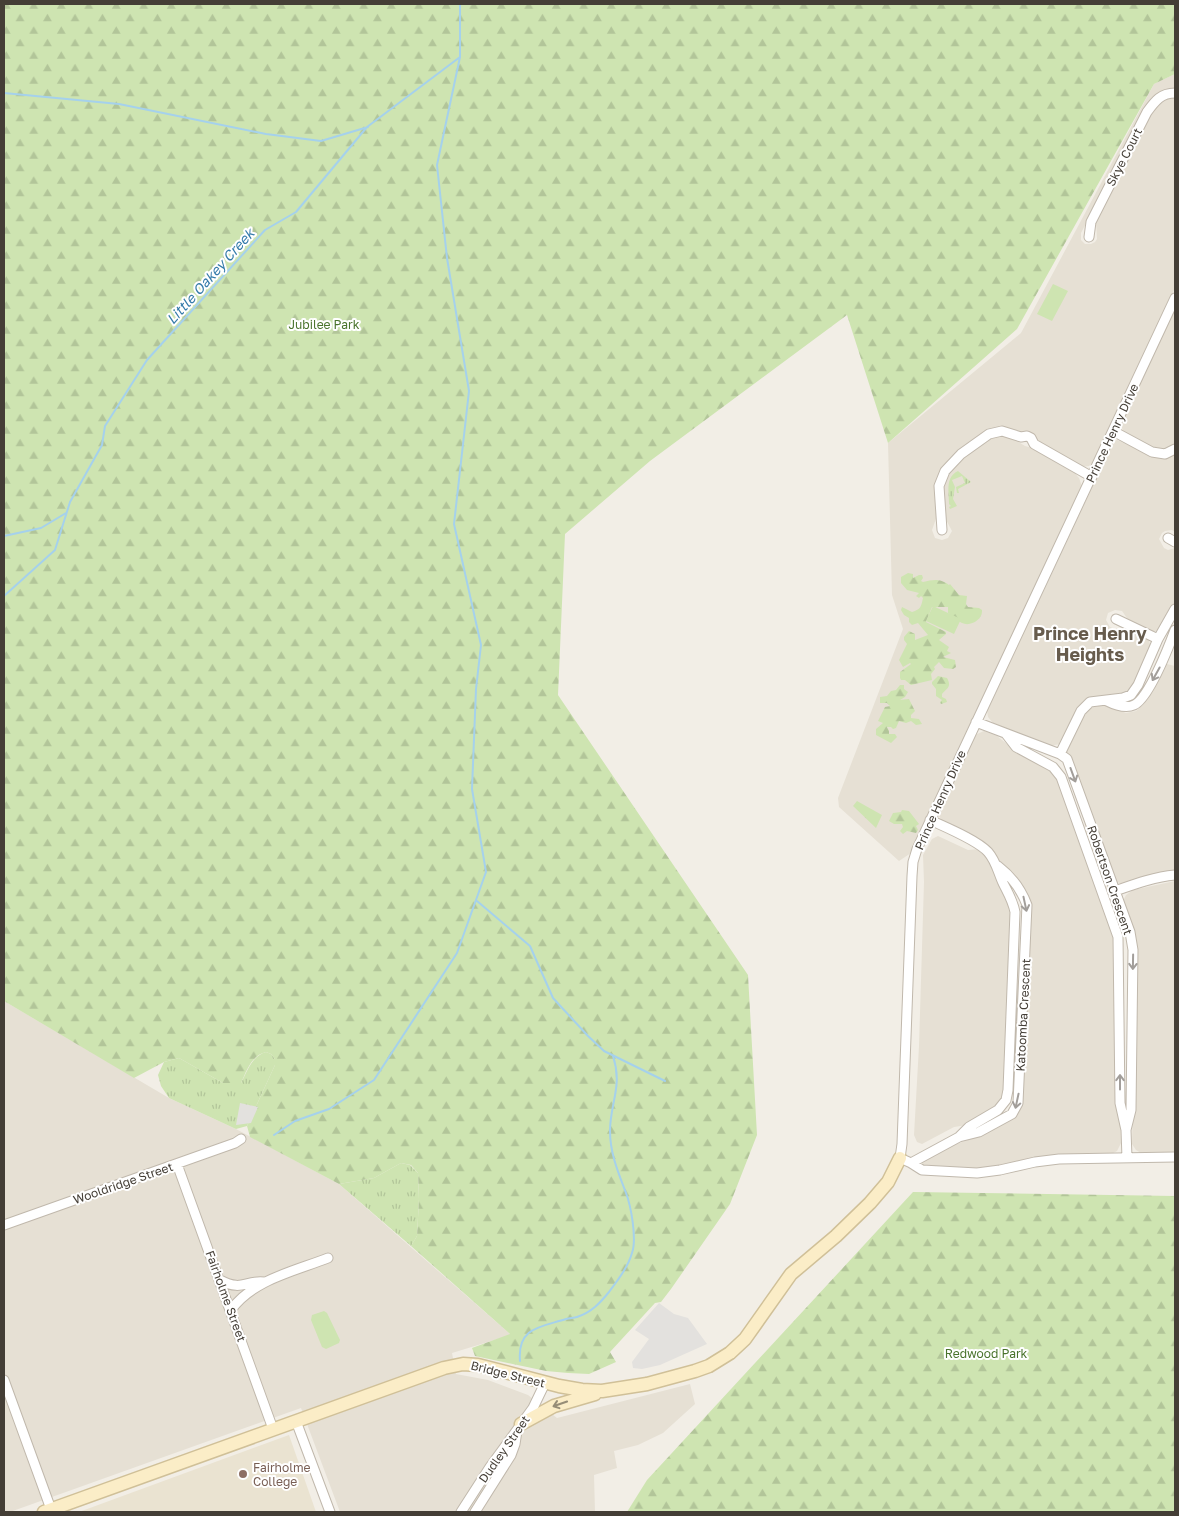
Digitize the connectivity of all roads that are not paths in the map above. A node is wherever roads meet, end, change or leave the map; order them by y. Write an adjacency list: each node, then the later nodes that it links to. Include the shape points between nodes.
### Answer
1 (1175, 93): 2 (street, Skye Court, via 1158,97 1148,112 1091,222)
2 (1088, 236)
3 (1175, 298): 4 (street, Prince Henry Drive)
4 (1112, 431): 5 (street, via 1152,452 1165,454); 6 (street, Prince Henry Drive)
5 (1175, 449)
6 (1092, 477): 7 (street, via 1034,444 1023,444 1021,437 1002,431 989,434 961,454 945,471 940,486); 15 (street, Prince Henry Drive)
7 (942, 530)
8 (1175, 609): 11 (street)
9 (1116, 619): 11 (street)
10 (1175, 630): 12 (street)
11 (1158, 639): 14 (street, via 1131,695)
12 (1166, 657): 13 (street); 14 (street, one-way to 14, via 1141,700 1129,706)
13 (1175, 659)
14 (1107, 701): 17 (street, via 1090,702 1081,711)
15 (976, 722): 16 (street, Robertson Crescent); 18 (street, Prince Henry Drive)
16 (1006, 734): 17 (street, Robertson Crescent); 22 (street, Robertson Crescent, one-way to 16, via 1120,1103 1118,937 1061,777 1053,767 1016,747)
17 (1060, 754): 21 (street, Robertson Crescent, one-way to 21, via 1067,759)
18 (930, 820): 19 (street, Katoomba Crescent, via 988,851); 27 (street, Prince Henry Drive, via 917,849 912,876 902,1136)
19 (998, 866): 23 (street, Katoomba Crescent, via 1015,912 1008,1090 1006,1100 998,1110 969,1127); 23 (street, Katoomba Crescent, one-way to 23, via 1009,874 1027,904 1018,1103 1012,1114 979,1132)
20 (1175, 875): 21 (street, via 1160,876)
21 (1115, 891): 22 (street, Robertson Crescent, one-way to 22, via 1133,950 1131,1110)
22 (1126, 1130): 26 (street, Robertson Crescent)
23 (959, 1137): 27 (street, Katoomba Crescent)
24 (241, 1139): 28 (street, Wooldridge Street)
25 (1175, 1157): 26 (street)
26 (1127, 1158): 27 (street, via 1058,1159 977,1173 922,1170)
27 (906, 1160): 36 (street, Bridge Street, via 836,1236 791,1274 745,1339 730,1353 696,1371 647,1384)
28 (177, 1164): 29 (street, Wooldridge Street); 31 (street, Fairholme Street)
29 (4, 1225)
30 (328, 1258): 32 (street)
31 (220, 1280): 32 (street, via 236,1286); 33 (street, Fairholme Street)
32 (264, 1282): 33 (street, via 241,1297)
33 (230, 1310): 39 (street, Fairholme Street)
34 (4, 1380): 40 (street)
35 (544, 1383): 36 (street, Bridge Street); 37 (street, Bridge Street, via 478,1365 455,1365); 38 (street, Dudley Street, via 539,1399)
36 (602, 1391): 38 (street, one-way to 38, via 554,1406)
37 (296, 1421): 39 (street, Bridge Street); 41 (street)
38 (519, 1426): 42 (street, Dudley Street); 43 (street, via 511,1455)
39 (273, 1429): 40 (street, Bridge Street)
40 (49, 1511)
41 (330, 1512)
42 (461, 1512)
43 (475, 1512)

